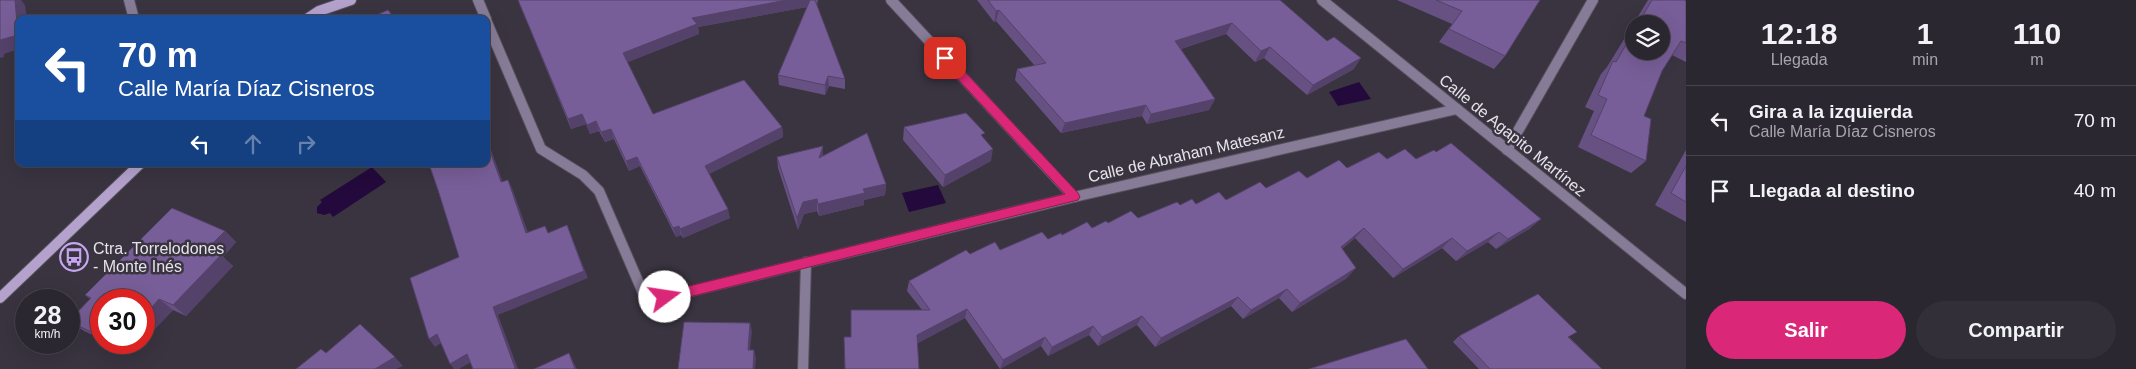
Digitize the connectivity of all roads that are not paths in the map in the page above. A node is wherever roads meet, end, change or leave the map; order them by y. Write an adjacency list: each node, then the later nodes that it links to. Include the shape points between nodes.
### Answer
1 (130, 0): 7 (street)
2 (351, 0): 8 (main road)
3 (478, 0): 9 (street)
4 (891, 0): 14 (street)
5 (1322, 0): 11 (street, Calle de Agapito Martínez)
6 (1593, 0): 12 (street)
7 (133, 15)
8 (313, 15)
9 (484, 15)
10 (490, 28): 15 (street, Calle de Abraham Matesanz, via 541,149 583,175 600,191 647,302)
11 (1456, 109): 12 (street, Calle de Agapito Martínez); 14 (street, Calle de Abraham Matesanz)
12 (1507, 150): 16 (street, Calle de Agapito Martínez)
13 (137, 167): 17 (main road)
14 (1074, 197): 15 (street, Calle de Abraham Matesanz)
15 (806, 262): 18 (street)
16 (1686, 294)
17 (0, 298)
18 (803, 369)

